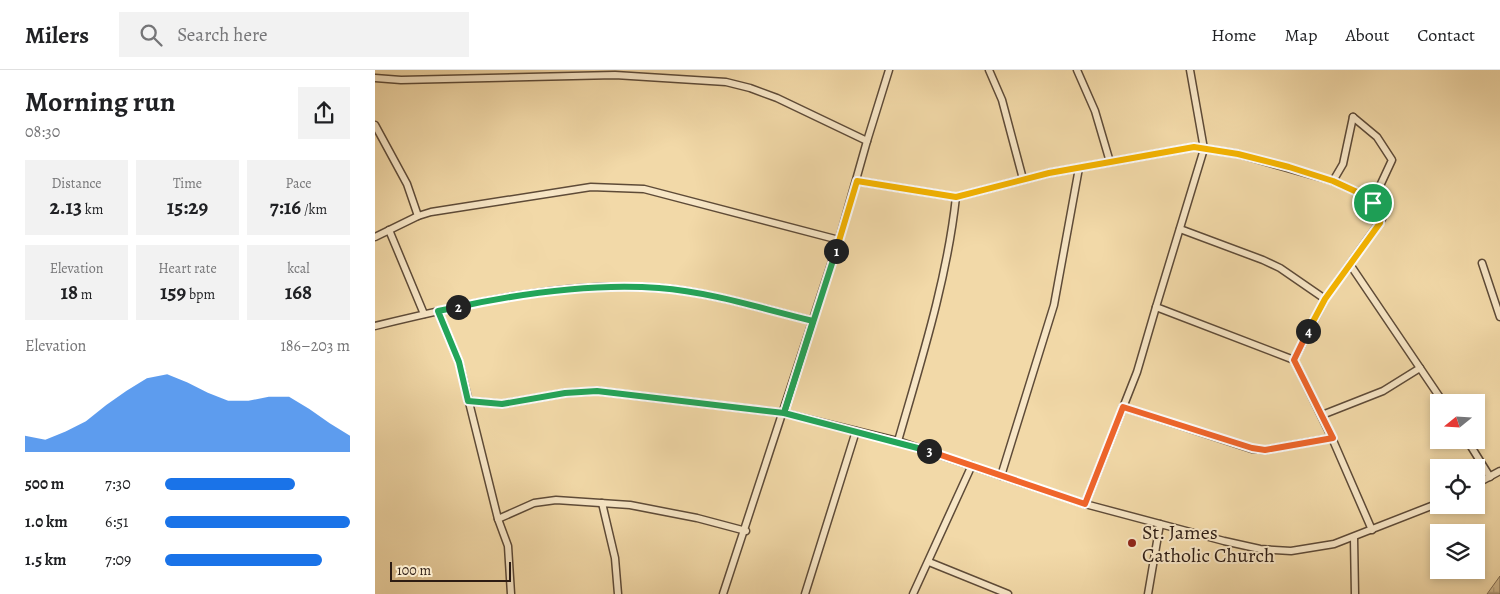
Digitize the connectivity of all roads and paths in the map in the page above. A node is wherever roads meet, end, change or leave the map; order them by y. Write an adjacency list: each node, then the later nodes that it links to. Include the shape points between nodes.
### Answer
1 (889, 70): 7 (street)
2 (989, 70): 11 (street, via 1001,100)
3 (1077, 70): 9 (street)
4 (1190, 70): 8 (street)
5 (375, 78): 7 (street, via 615,75 725,82 777,98)
6 (375, 125): 16 (street, via 407,184)
7 (867, 141): 12 (street)
8 (1204, 149): 9 (street, via 1189,147); 13 (street, via 1238,154); 18 (street)
9 (1111, 162): 10 (street)
10 (1079, 168): 11 (street); 43 (street, via 1054,305)
11 (1023, 179): 14 (street)
12 (857, 181): 14 (street); 20 (street)
13 (1333, 181): 15 (street); 15 (street, via 1343,164 1353,117 1377,137 1392,160)
14 (956, 197): 39 (street, via 939,292)
15 (1373, 203): 22 (street, via 1381,210 1380,223)
16 (418, 216): 17 (street); 20 (street, via 547,192 612,186 645,189)
17 (389, 230): 19 (street); 26 (street)
18 (1180, 230): 23 (street, via 1280,268); 24 (street)
19 (375, 237)
20 (839, 240): 28 (street)
21 (1482, 263): 27 (street)
22 (1351, 266): 23 (street); 31 (street)
23 (1325, 299): 30 (street)
24 (1156, 307): 30 (street); 34 (street)
25 (438, 311): 26 (street); 28 (street, via 548,292 659,288 685,291); 33 (street, via 459,362)
26 (424, 314): 29 (street)
27 (1500, 318)
28 (813, 321): 35 (street)
29 (375, 326)
30 (1294, 360): 36 (street)
31 (1420, 368): 32 (street); 36 (street, via 1383,391)
32 (1438, 394)
33 (468, 401): 35 (street, via 502,404 597,391); 49 (street)
34 (1123, 407): 38 (street, via 1265,450); 47 (street)
35 (784, 413): 37 (street); 52 (street)
36 (1322, 415): 38 (street)
37 (856, 430): 39 (street); 58 (street)
38 (1333, 438): 51 (street)
39 (898, 441): 41 (street)
40 (1473, 449): 44 (street)
41 (972, 465): 43 (street); 54 (street)
42 (1500, 471): 44 (street)
43 (1001, 476): 47 (street)
44 (1490, 477): 45 (street)
45 (1485, 480)
46 (602, 503): 49 (street, via 544,501); 52 (street, via 687,516); 56 (street, via 615,558)
47 (1085, 504): 50 (street)
48 (1430, 507): 51 (street)
49 (498, 519): 55 (street, via 511,562)
50 (1160, 524): 53 (street, via 1223,541 1291,551); 61 (street)
51 (1372, 530): 53 (street)
52 (746, 531): 57 (street)
53 (1354, 538): 62 (street)
54 (929, 562): 59 (street); 60 (street)
55 (511, 594)
56 (617, 594)
57 (723, 594)
58 (805, 594)
59 (913, 594)
60 (1008, 594)
61 (1148, 594)
62 (1355, 594)

